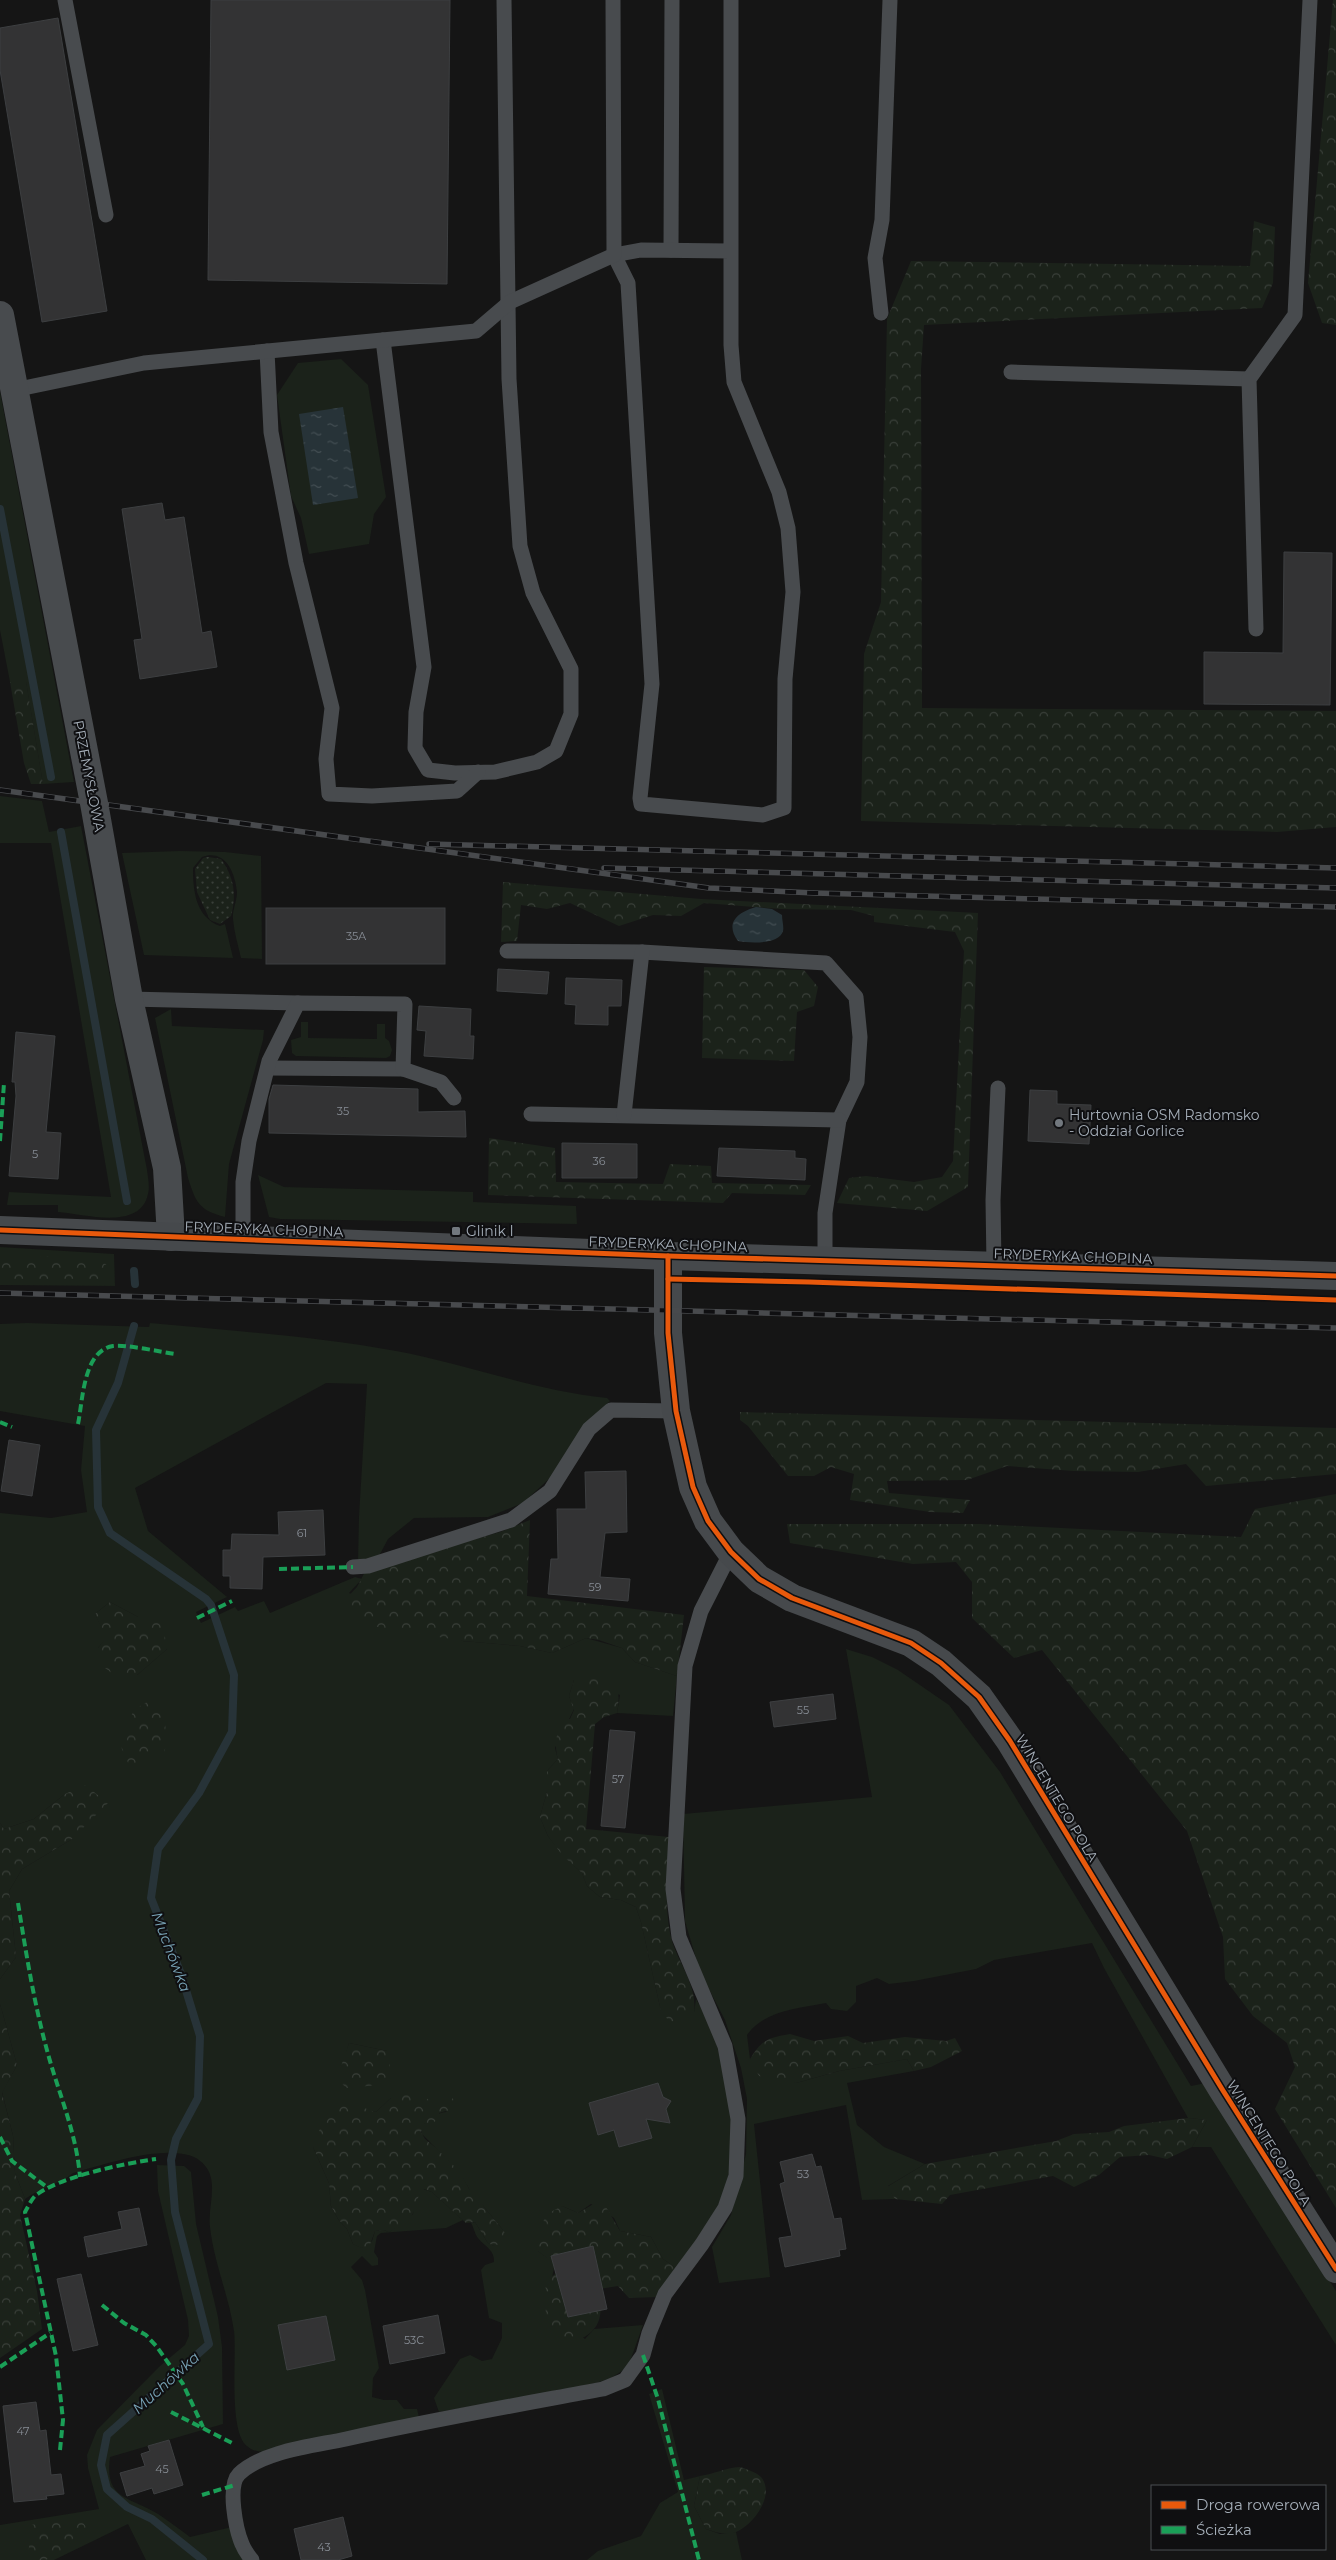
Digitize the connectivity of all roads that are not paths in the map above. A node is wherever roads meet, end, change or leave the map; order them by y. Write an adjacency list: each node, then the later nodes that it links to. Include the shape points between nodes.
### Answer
1 (65, 0): 8 (lane)
2 (504, 0): 12 (lane)
3 (613, 0): 11 (lane)
4 (672, 0): 9 (lane)
5 (731, 0): 10 (lane)
6 (890, 0): 13 (lane, via 882,220 875,258)
7 (1310, 0): 18 (lane, via 1295,314)
8 (106, 215)
9 (671, 250): 10 (lane); 11 (lane, via 641,250)
10 (730, 251): 11 (lane, via 730,346 734,382 779,492 788,528 793,592 785,678 784,808 763,815 641,804 652,684 628,283)
11 (614, 255): 12 (lane)
12 (510, 302): 15 (lane, via 476,331); 21 (lane, via 509,379 520,546 533,593 571,669 571,714 556,751 537,762 496,772)
13 (881, 313)
14 (0, 314): 19 (street, PRZEMYSŁOWA)
15 (383, 340): 16 (lane); 21 (lane, via 424,666 416,712 415,748 428,770)
16 (267, 351): 19 (lane, via 144,363); 21 (lane, via 271,432 296,563 332,708 326,759 330,794 372,796 457,791)
17 (1011, 372): 18 (lane)
18 (1249, 379): 20 (lane)
19 (14, 390): 24 (street, PRZEMYSŁOWA)
20 (1256, 629)
21 (478, 772)
22 (507, 951): 23 (lane)
23 (642, 952): 31 (lane); 32 (lane, via 826,963 856,997 860,1037 857,1082)
24 (129, 999): 25 (lane); 34 (street, PRZEMYSŁOWA, via 167,1168)
25 (298, 1003): 26 (lane); 27 (lane, via 405,1004)
26 (268, 1068): 27 (lane); 35 (lane, via 249,1140 243,1182)
27 (403, 1068): 29 (lane, via 441,1082)
28 (998, 1088): 38 (lane)
29 (454, 1098)
30 (531, 1114): 31 (lane)
31 (624, 1115): 32 (lane)
32 (839, 1120): 37 (lane, via 825,1213)
33 (0, 1230): 34 (street, FRYDERYKA CHOPINA)
34 (171, 1237): 35 (street, FRYDERYKA CHOPINA)
35 (243, 1238): 36 (street, FRYDERYKA CHOPINA)
36 (668, 1256): 37 (street, FRYDERYKA CHOPINA); 40 (street, WINCENTEGO POLA, via 668,1333)
37 (825, 1259): 38 (street, FRYDERYKA CHOPINA)
38 (994, 1265): 39 (street, FRYDERYKA CHOPINA)
39 (1336, 1276)
40 (676, 1411): 41 (street, WINCENTEGO POLA, via 693,1487 708,1522); 42 (lane, via 611,1410 589,1428 550,1492 511,1520 368,1566)
41 (731, 1552): 43 (street, WINCENTEGO POLA, via 760,1579 792,1598 911,1643 941,1663 979,1697); 44 (lane, via 701,1611 685,1666 673,1889 679,1937 725,2046 738,2119 736,2176 725,2208 664,2294 643,2356 625,2380 603,2390 436,2419 258,2461 237,2476 233,2494 242,2544)
42 (353, 1567)
43 (1336, 2269)
44 (252, 2560)

